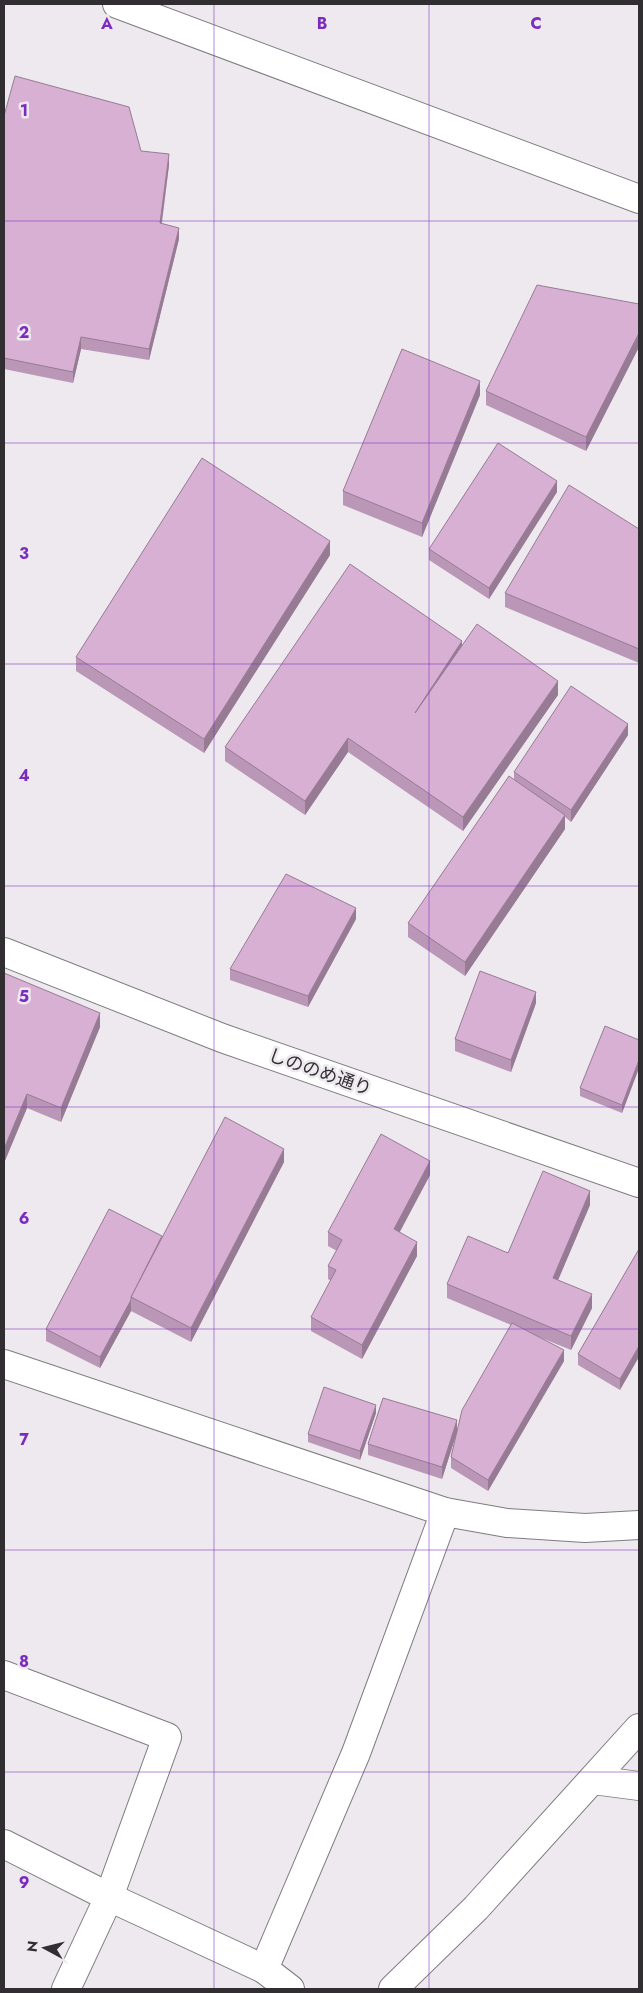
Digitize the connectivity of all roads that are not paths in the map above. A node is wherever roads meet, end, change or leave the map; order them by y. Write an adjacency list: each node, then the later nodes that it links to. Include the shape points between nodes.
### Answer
1 (117, 4): 2 (street)
2 (639, 199)
3 (4, 952): 4 (street, しののめ通り, via 222,1038)
4 (639, 1183)
5 (4, 1364): 6 (street)
6 (445, 1512): 7 (street, via 507,1523 585,1528); 14 (street, via 356,1753)
7 (639, 1525)
8 (4, 1675): 13 (street, via 167,1737)
9 (639, 1728): 10 (street)
10 (593, 1780): 11 (street); 17 (street, via 476,1908)
11 (639, 1786)
12 (4, 1844): 13 (street)
13 (109, 1897): 14 (street); 15 (street)
14 (264, 1969): 16 (street)
15 (66, 1989)
16 (290, 1989)
17 (393, 1989)

